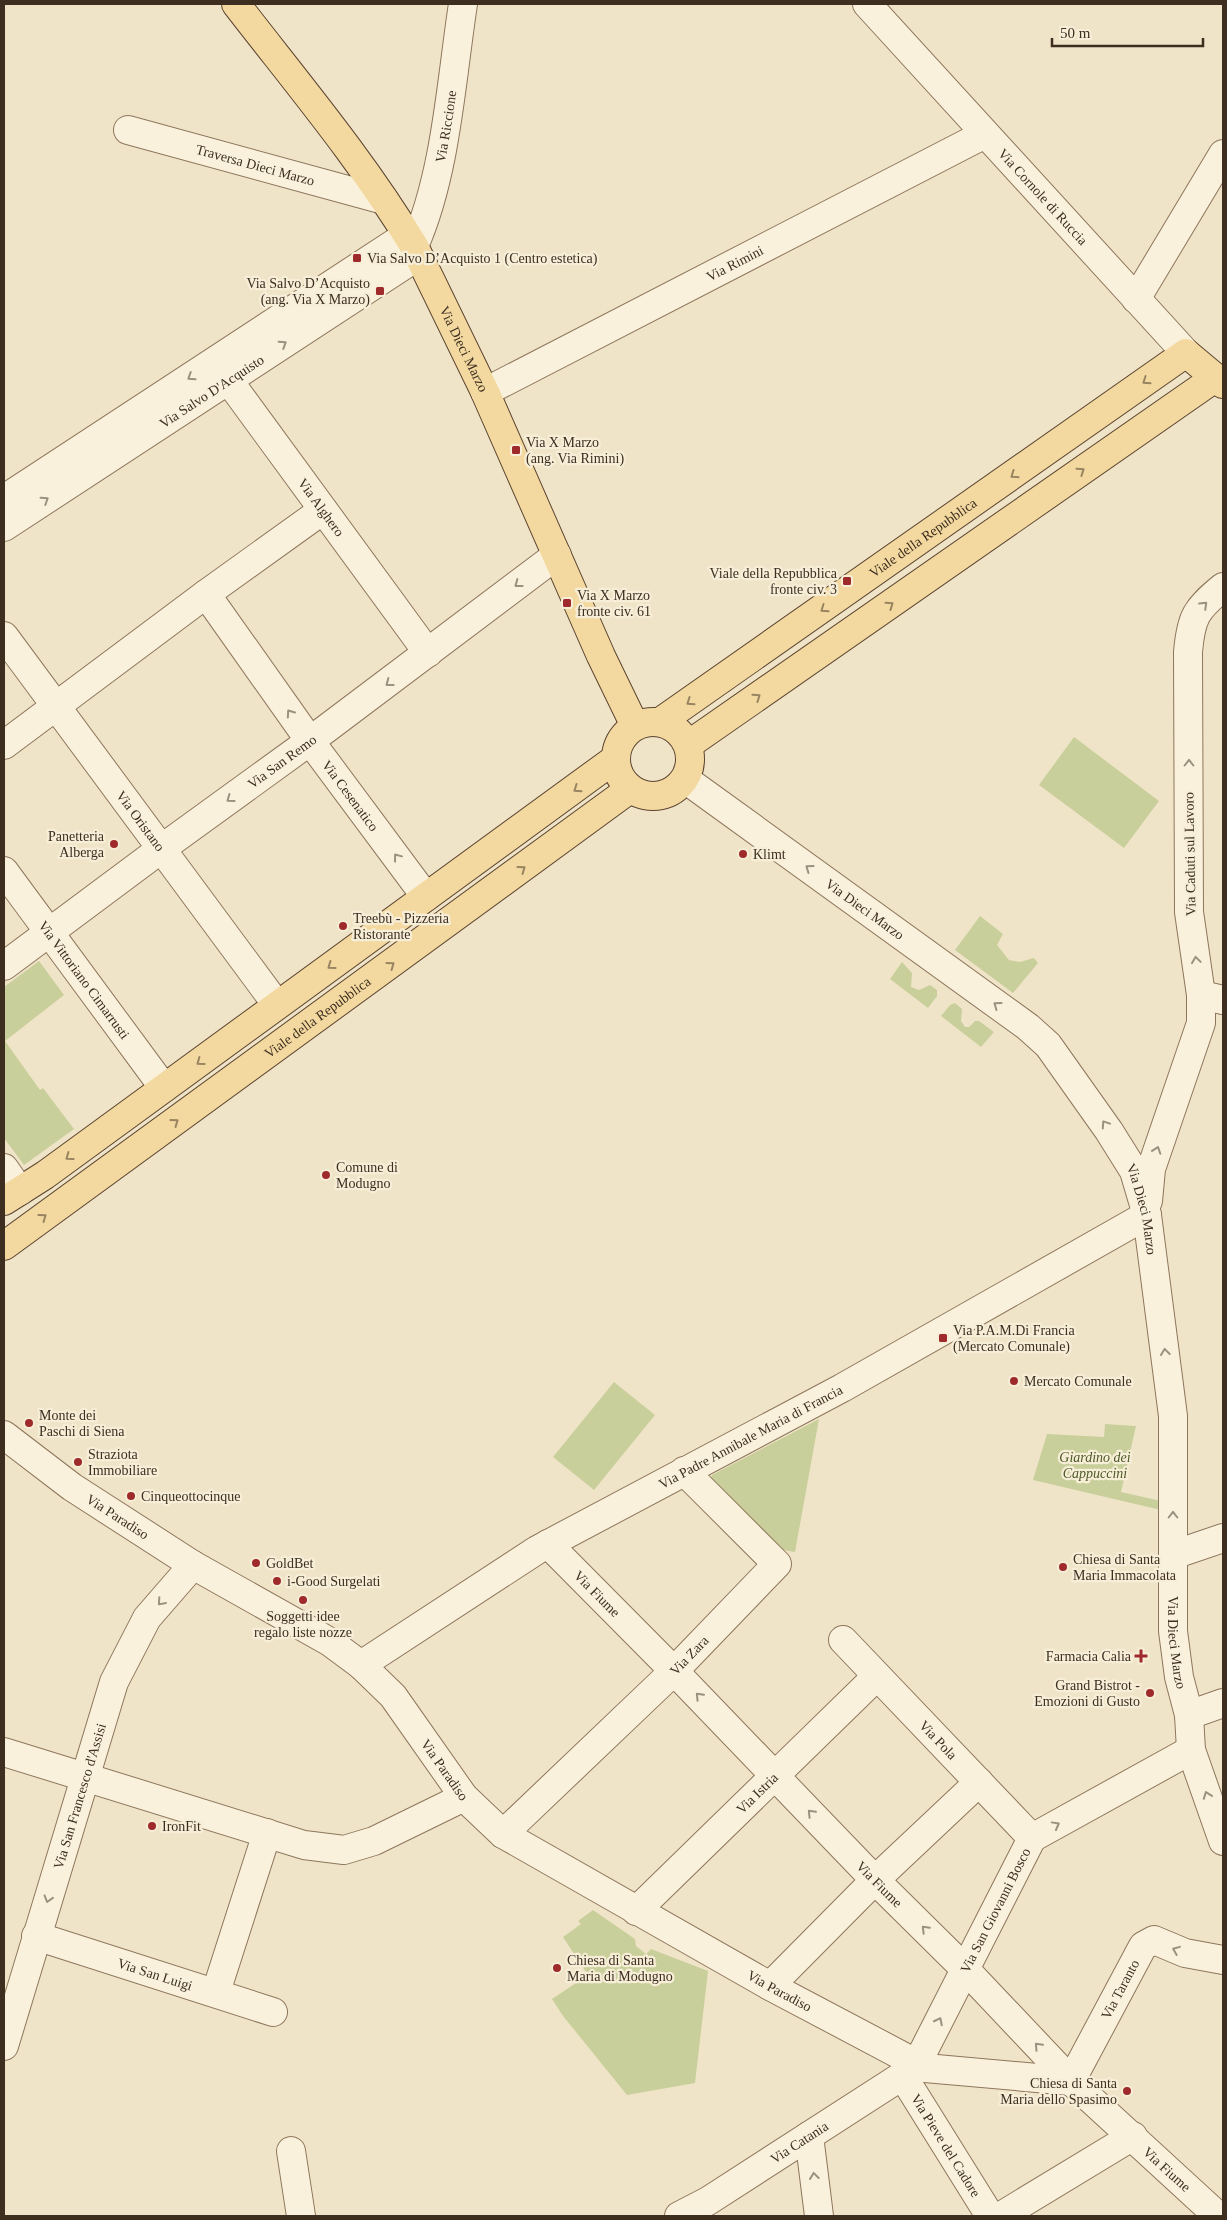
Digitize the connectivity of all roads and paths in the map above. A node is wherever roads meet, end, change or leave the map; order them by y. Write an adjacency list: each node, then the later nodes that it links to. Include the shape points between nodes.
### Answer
1 (236, 4): 7 (main road, Via Dieci Marzo)
2 (463, 4): 8 (street, Via Riccione, via 440,154 430,201)
3 (867, 4): 5 (street, Via Cornole di Ruccia)
4 (128, 130): 7 (street, Traversa Dieci Marzo)
5 (985, 134): 9 (street, Via Cornole di Ruccia); 13 (street, Via Rimini)
6 (1223, 154): 9 (street)
7 (384, 200): 8 (main road, Via Dieci Marzo)
8 (413, 246): 11 (street, Via Salvo D'Acquisto); 13 (main road, Via Dieci Marzo)
9 (1136, 299): 10 (street, Via Cornole di Ruccia)
10 (1186, 353): 12 (main road, Via Cornole di Ruccia); 23 (main road, Viale della Repubblica, one-way to 23)
11 (222, 371): 14 (street, Via Salvo D'Acquisto, one-way to 14); 15 (street, Via Alghero); 16 (street, Via Salvo D'Acquisto, one-way to 11)
12 (1220, 378): 25 (main road, one-way to 12)
13 (485, 392): 17 (main road, Via Dieci Marzo)
14 (4, 499)
15 (324, 510): 19 (street); 21 (street, Via Alghero)
16 (4, 527)
17 (557, 555): 21 (street, Via San Remo, one-way to 21); 23 (main road, Via Dieci Marzo, via 616,689)
18 (1223, 587): 35 (street, Via Caduti sul Lavoro, one-way to 18, via 1189,912 1188,652 1191,626 1198,611)
19 (206, 594): 22 (street); 24 (street, Via Cesenatico, one-way to 19)
20 (4, 636): 22 (street, Via Oristano)
21 (428, 653): 24 (street, Via San Remo, one-way to 24)
22 (56, 706): 26 (street); 30 (street, Via Oristano)
23 (648, 724): 25 (main road, via 672,727); 27 (main road, via 622,738)
24 (310, 741): 30 (street, Via San Remo, one-way to 30); 32 (street, Via Cesenatico, one-way to 24)
25 (688, 744): 28 (main road, via 690,768)
26 (4, 745)
27 (615, 759): 29 (main road, via 619,775); 32 (main road, one-way to 32)
28 (685, 779): 29 (main road, via 678,788 658,797 647,797); 40 (street, Via Dieci Marzo, one-way to 28, via 1134,1171 1048,1045 1028,1027)
29 (630, 789): 41 (main road, Viale della Repubblica, one-way to 29)
30 (161, 849): 33 (street, Via San Remo); 36 (street, Via Oristano)
31 (4, 871): 33 (street, Via Vittoriano Cimarrusti)
32 (426, 897): 36 (main road, one-way to 36)
33 (49, 932): 34 (street, Via San Remo); 37 (street, Via Vittoriano Cimarrusti)
34 (4, 966)
35 (1212, 997): 40 (street, Via Caduti sul Lavoro, one-way to 35, via 1150,1169)
36 (277, 1006): 37 (main road, one-way to 37)
37 (164, 1088): 39 (main road, one-way to 39)
38 (4, 1168): 39 (street)
39 (12, 1196)
40 (1148, 1215): 43 (street, Via Padre Annibale Maria di Francia, via 842,1388); 46 (street, Via Dieci Marzo, one-way to 40, via 1173,1416)
41 (4, 1246)
42 (4, 1435): 47 (street, Via Paradiso, via 72,1487)
43 (684, 1471): 45 (street, Via Padre Annibale Maria di Francia); 50 (street, Via Zara, via 777,1564)
44 (1223, 1538): 46 (street)
45 (548, 1544): 49 (street, Via Padre Annibale Maria di Francia); 50 (street, Via Fiume)
46 (1173, 1554): 53 (street, Via Dieci Marzo, via 1173,1631 1179,1677)
47 (193, 1565): 49 (street, Via Paradiso, via 330,1642); 57 (street, Via San Francesco d'Assisi, one-way to 57, via 147,1618 114,1682)
48 (843, 1640): 51 (street, Via Pola)
49 (361, 1665): 59 (street, Via Paradiso, via 393,1696)
50 (674, 1670): 56 (street, Via Fiume, one-way to 50); 61 (street, Via Zara)
51 (877, 1676): 56 (street, Via Istria); 58 (street, Via Pola)
52 (1223, 1703): 53 (street)
53 (1189, 1715): 54 (street, Via Dieci Marzo)
54 (1191, 1750): 62 (street, Via San Giovanni Bosco, one-way to 54); 63 (street, Via Dieci Marzo, one-way to 54)
55 (4, 1752): 57 (street)
56 (775, 1775): 64 (street, Via Fiume, one-way to 56); 65 (street, Via Istria)
57 (84, 1776): 60 (street); 66 (street, Via San Francesco d'Assisi, one-way to 66)
58 (979, 1782): 62 (street, Via Pola); 64 (street)
59 (464, 1797): 60 (street, via 374,1841 344,1850 304,1845); 61 (street, Via Paradiso)
60 (267, 1833): 70 (street)
61 (503, 1834): 65 (street, Via Paradiso)
62 (1032, 1838): 68 (street, Via San Giovanni Bosco)
63 (1223, 1841)
64 (875, 1880): 68 (street, Via Fiume, one-way to 64); 69 (street)
65 (636, 1910): 69 (street, Via Paradiso)
66 (36, 1936): 70 (street, Via San Luigi); 72 (street, Via San Francesco d'Assisi)
67 (1223, 1960): 74 (street, Via Taranto, one-way to 74, via 1202,1958 1154,1940 1148,1942)
68 (965, 1969): 73 (street, Via San Giovanni Bosco, one-way to 68); 74 (street, Via Fiume, one-way to 68)
69 (770, 1986): 73 (street, Via Paradiso)
70 (216, 1992): 71 (street, Via San Luigi)
71 (273, 2012)
72 (4, 2046)
73 (912, 2068): 74 (street, Via Paradiso); 75 (street, Via Catania); 82 (street, Via Pieve del Cadore, via 909,2086)
74 (1071, 2081): 76 (street, Via Fiume)
75 (809, 2136): 80 (street, Via Catania, via 708,2201); 81 (street, one-way to 75)
76 (1133, 2136): 78 (street, Via Fiume); 83 (street)
77 (291, 2151): 79 (street)
78 (1210, 2214)
79 (301, 2216)
80 (678, 2216)
81 (819, 2216)
82 (990, 2216)
83 (1001, 2216)

